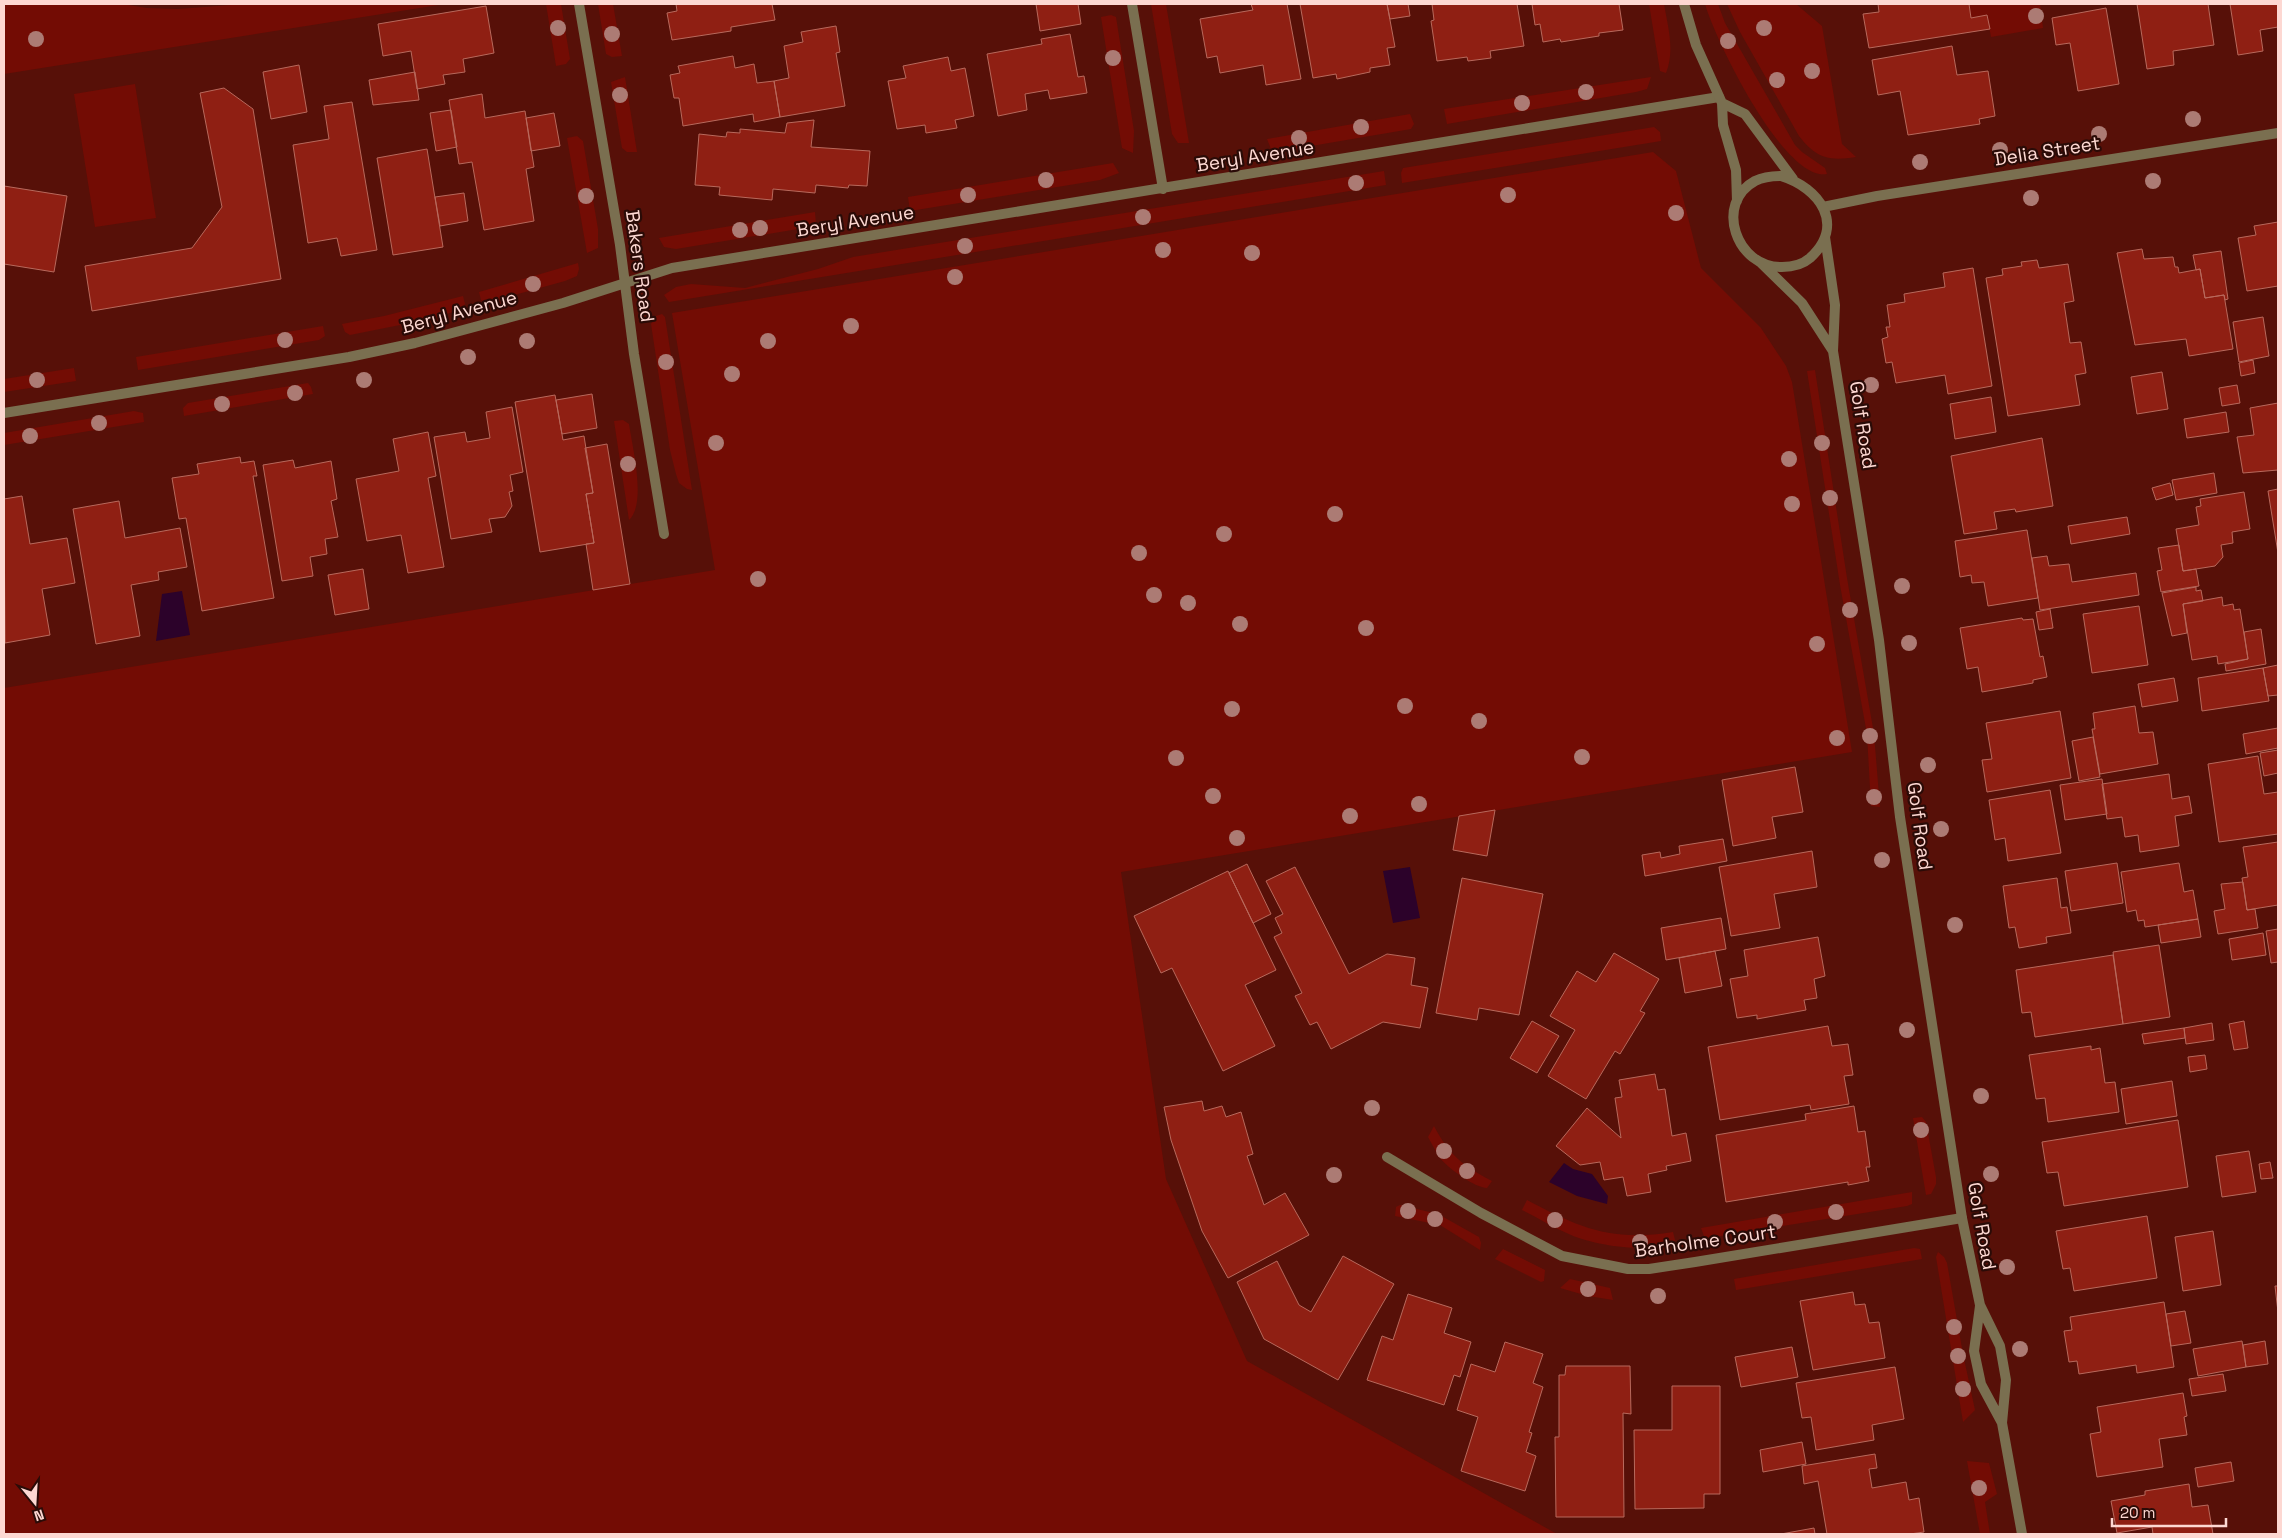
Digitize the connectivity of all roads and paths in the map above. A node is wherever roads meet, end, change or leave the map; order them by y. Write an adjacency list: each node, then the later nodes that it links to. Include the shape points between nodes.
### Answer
1 (579, 4): 12 (street, Bakers Road)
2 (1132, 4): 7 (street)
3 (1684, 4): 4 (street, via 1696,45)
4 (1720, 100): 6 (street, via 1745,114); 7 (street, Beryl Avenue); 8 (street, via 1723,125 1736,170)
5 (2278, 133): 9 (street, Delia Street)
6 (1794, 180): 8 (street, via 1781,176 1755,181); 9 (street, via 1815,194)
7 (1162, 188): 12 (street, Beryl Avenue, via 672,268)
8 (1736, 203): 11 (street, via 1733,217 1740,244)
9 (1823, 207): 10 (street)
10 (1825, 237): 11 (street, via 1807,261 1792,267); 13 (street, Golf Road, via 1835,305)
11 (1761, 263): 13 (street, Golf Road, via 1802,303)
12 (625, 283): 14 (street, Beryl Avenue, via 415,343); 15 (street, Bakers Road)
13 (1833, 351): 17 (street, Golf Road, via 1879,640 1900,817)
14 (4, 413)
15 (664, 534)
16 (1387, 1157): 17 (street, Barholme Court, via 1562,1256 1628,1270)
17 (1962, 1218): 18 (street, Golf Road)
18 (1980, 1305): 19 (street, Golf Road, via 2000,1346 2006,1380); 19 (street, Golf Road, via 1974,1351 1981,1384)
19 (2002, 1424): 20 (street, Golf Road)
20 (2022, 1534)

